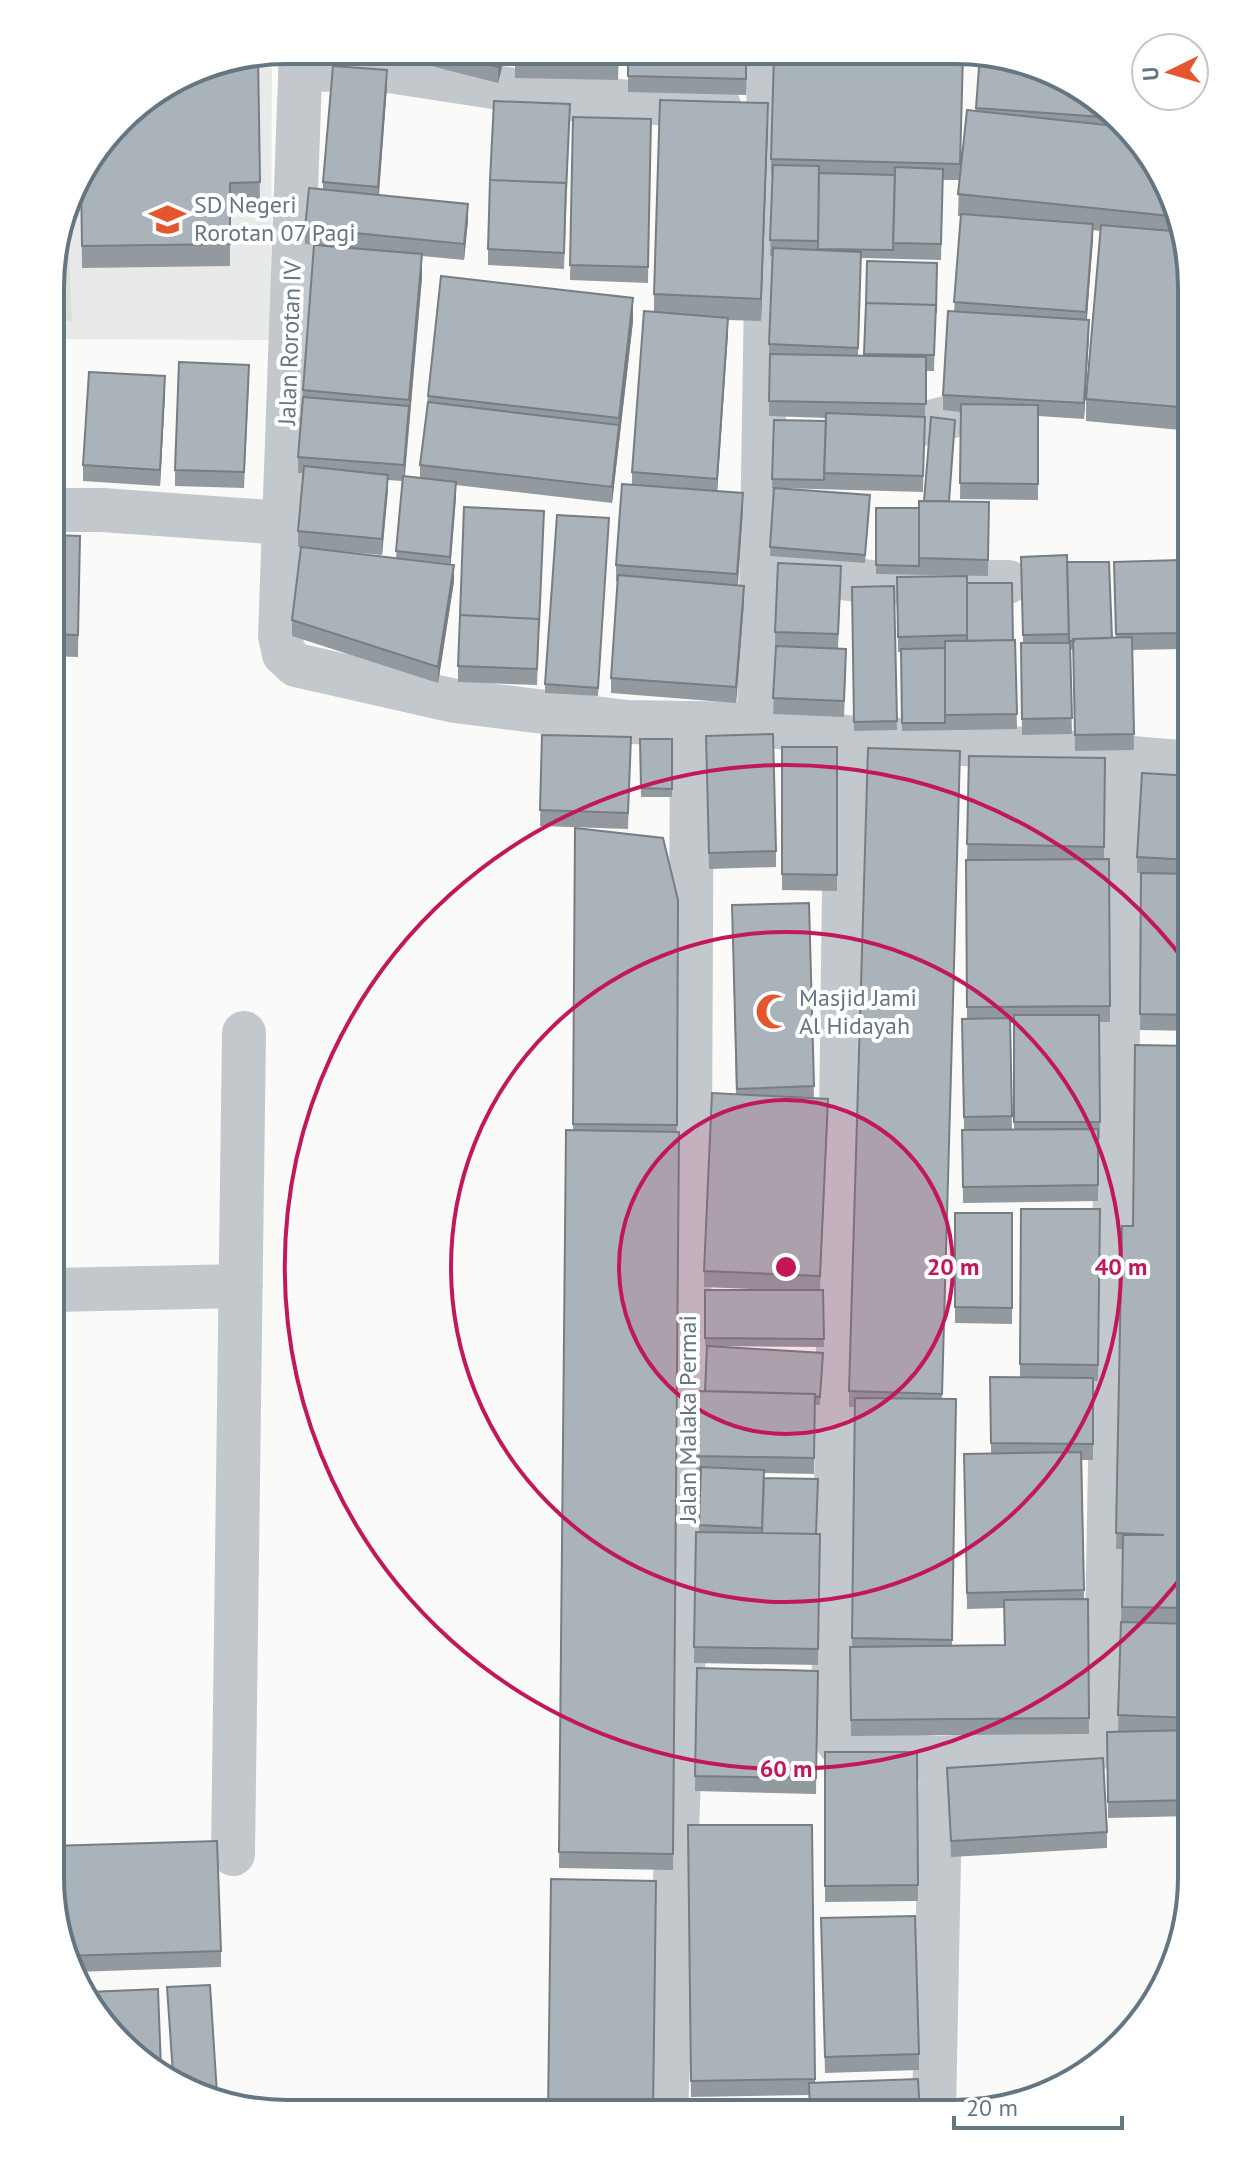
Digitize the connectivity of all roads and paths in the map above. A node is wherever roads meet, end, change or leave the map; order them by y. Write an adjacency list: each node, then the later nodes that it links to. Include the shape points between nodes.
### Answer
1 (301, 64): 8 (street, Jalan Rorotan IV)
2 (334, 64): 4 (street, via 573,99)
3 (767, 64): 4 (street)
4 (769, 108): 6 (street)
5 (953, 416): 6 (street, via 923,424)
6 (762, 423): 9 (street)
7 (64, 510): 8 (street)
8 (284, 523): 11 (street, Jalan Rorotan IV, via 280,636 284,654 296,665 455,701 627,722)
9 (760, 567): 10 (street, via 879,583); 12 (street)
10 (1008, 582)
11 (692, 723): 12 (street); 23 (street, Jalan Malaka Permai, via 688,1545)
12 (759, 724): 13 (street)
13 (846, 737): 14 (street); 21 (street, via 833,1729 841,1748 852,1754)
14 (1123, 758): 15 (street); 17 (street)
15 (1178, 762)
16 (244, 1033): 19 (street)
17 (1119, 1045): 18 (street); 21 (street, via 1105,1734 1093,1749)
18 (1163, 1049)
19 (241, 1286): 20 (street); 22 (street)
20 (64, 1290)
21 (941, 1758): 24 (street)
22 (233, 1854)
23 (667, 2100)
24 (934, 2100)

